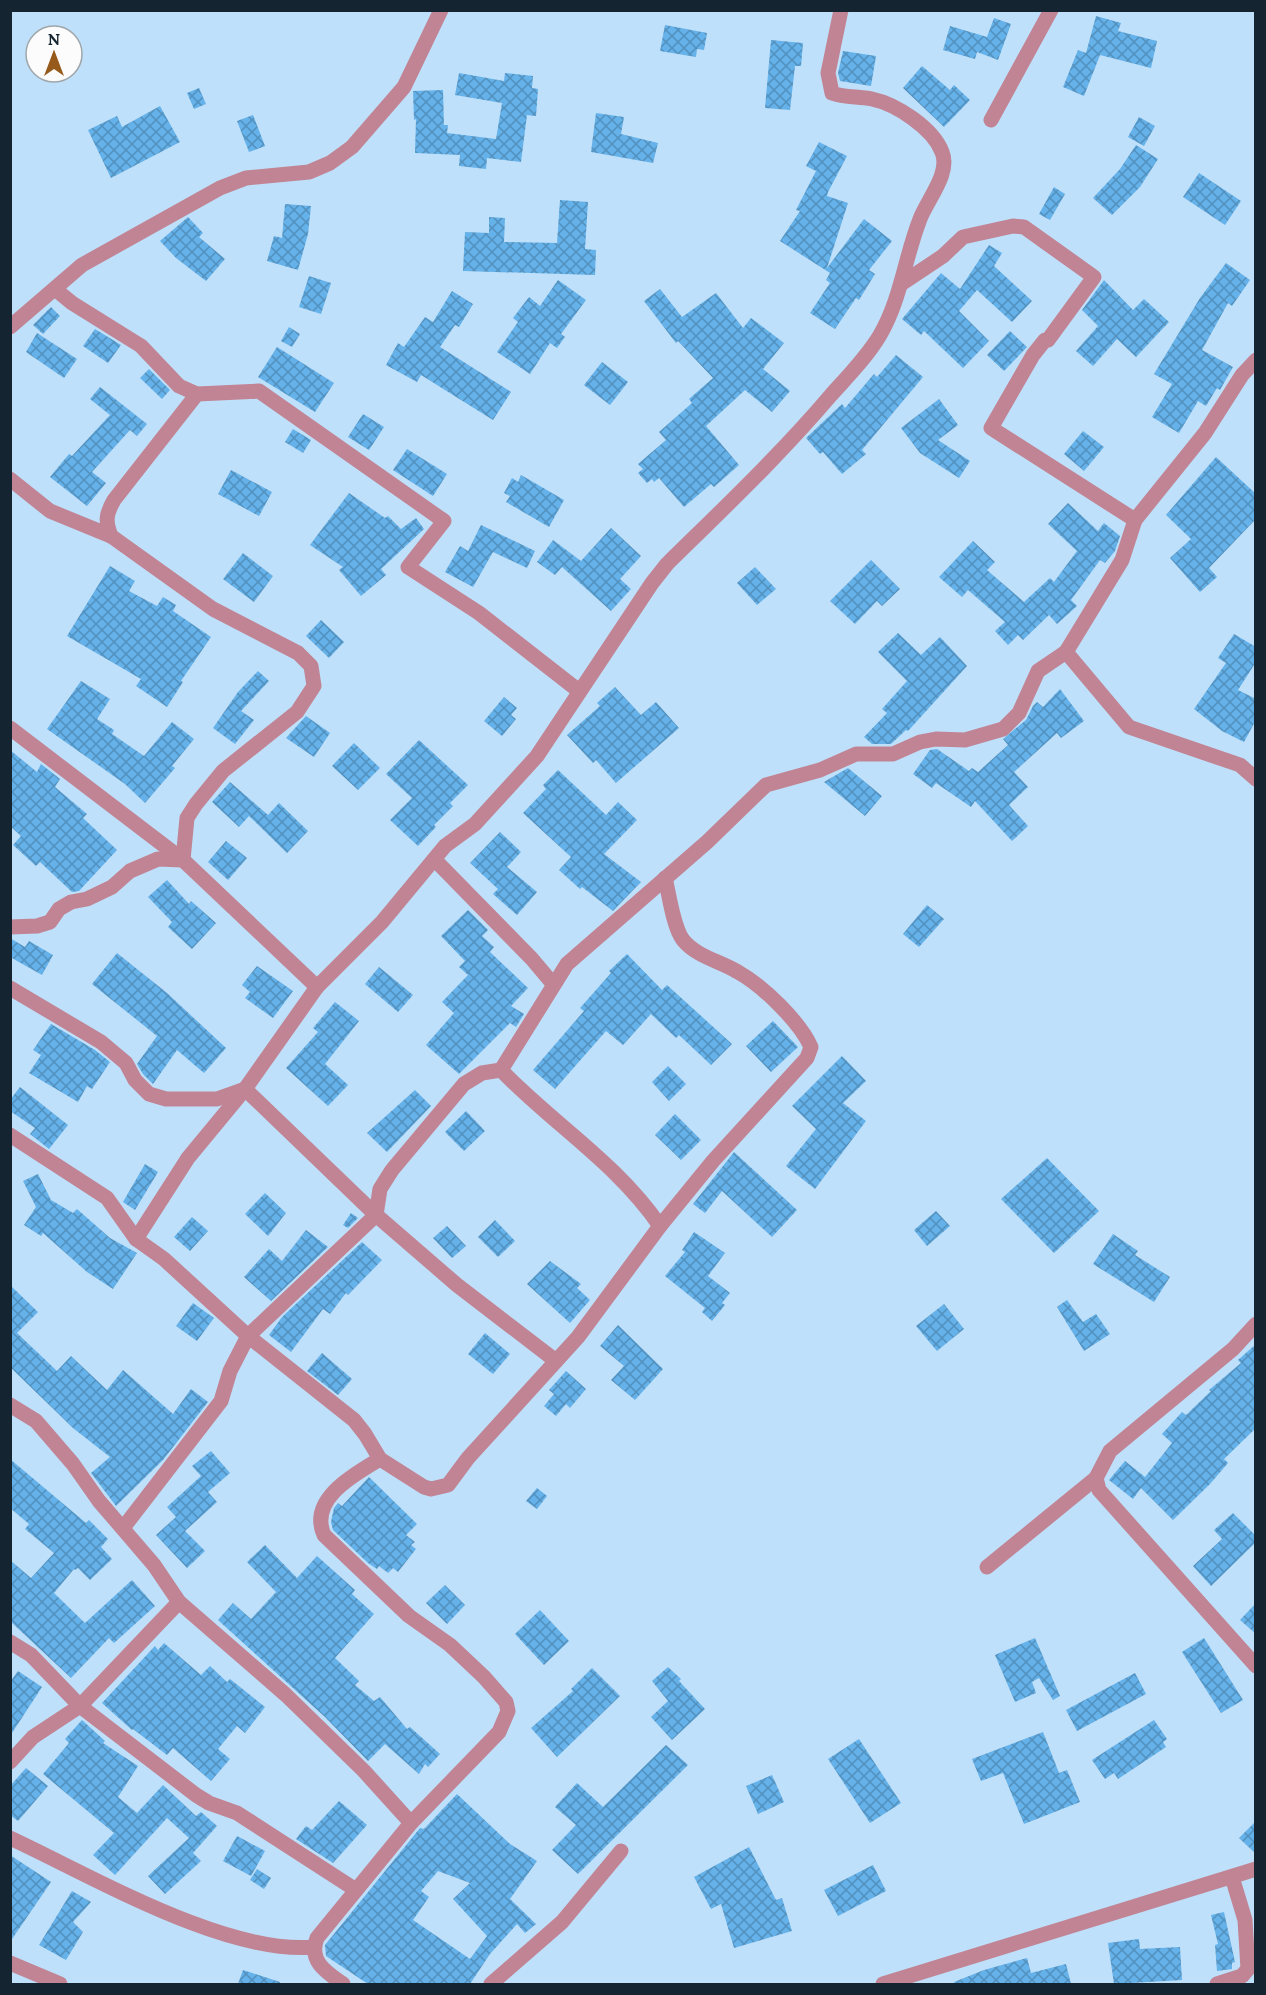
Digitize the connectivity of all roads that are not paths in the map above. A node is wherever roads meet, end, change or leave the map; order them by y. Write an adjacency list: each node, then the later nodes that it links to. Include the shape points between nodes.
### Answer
1 (441, 10): 6 (street, via 404,87 352,147 330,163 309,171 246,178 220,188 122,241)
2 (841, 10): 5 (street, via 828,73 832,93 889,104 928,133 942,150 945,161 916,229)
3 (1051, 10): 4 (street)
4 (991, 120)
5 (902, 284): 11 (street, via 963,237 1013,226 1024,227 1094,277 1033,355 991,428); 14 (street, via 880,334 863,358 784,450 667,564 637,602)
6 (55, 289): 7 (street); 9 (street, via 141,346 179,386)
7 (10, 327)
8 (1256, 360): 11 (street, via 1205,433)
9 (197, 394): 12 (street, via 110,506 106,524); 14 (street, via 259,391 444,521 408,567 479,613)
10 (10, 479): 12 (street, via 50,511)
11 (1135, 520): 13 (street, via 1122,560)
12 (111, 536): 17 (street, via 204,603 298,653 311,666 315,677 308,699 297,712 223,771 196,804 188,818)
13 (1066, 652): 16 (street, via 1129,727 1240,765); 19 (street, via 1038,671 1019,713 1003,729 965,740 920,742 893,754 856,754 820,770 766,785)
14 (579, 691): 18 (street, via 537,756 475,824 445,846)
15 (10, 728): 17 (street)
16 (1256, 779)
17 (183, 860): 20 (street, via 158,859 130,871 112,887 59,909 50,922); 22 (street)
18 (435, 860): 21 (street); 22 (street, via 382,922)
19 (665, 878): 21 (street, via 567,964); 28 (street, via 682,939 708,959 739,972 765,993 805,1033 812,1047 807,1058)
20 (10, 927)
21 (553, 984): 24 (street)
22 (317, 987): 25 (street)
23 (10, 988): 25 (street, via 101,1042 126,1063 149,1094 166,1099 217,1099)
24 (501, 1070): 27 (street, via 483,1072 464,1084 392,1170 380,1189); 28 (street, via 605,1161 640,1197)
25 (245, 1089): 27 (street); 29 (street, via 188,1158)
26 (10, 1136): 29 (street, via 107,1198)
27 (376, 1215): 31 (street); 32 (street, via 457,1285)
28 (660, 1226): 32 (street)
29 (136, 1239): 31 (street, via 164,1259)
30 (1256, 1324): 35 (street, via 1233,1349 1110,1451)
31 (248, 1336): 34 (street, via 354,1420); 36 (street, via 230,1371 221,1401)
32 (556, 1361): 34 (street, via 448,1485 424,1487)
33 (10, 1405): 36 (street, via 36,1421)
34 (380, 1459): 43 (street, via 337,1488 329,1498 320,1515 324,1535 410,1616 450,1645 484,1677 508,1708 499,1732)
35 (1096, 1478): 37 (street); 40 (street, via 1099,1491)
36 (123, 1528): 38 (street)
37 (987, 1567)
38 (179, 1602): 41 (street); 43 (street, via 286,1695)
39 (10, 1642): 41 (street, via 31,1655)
40 (1256, 1666)
41 (80, 1706): 42 (street, via 33,1737); 48 (street, via 196,1795 237,1813)
42 (10, 1762)
43 (411, 1823): 48 (street)
44 (10, 1838): 49 (street, via 150,1905 223,1934 261,1945)
45 (621, 1851): 54 (street, via 562,1922)
46 (1256, 1869): 47 (street)
47 (1232, 1877): 51 (street, via 1245,1920); 55 (street)
48 (356, 1890): 49 (street)
49 (314, 1947): 53 (street, via 318,1963)
50 (10, 1963): 52 (street)
51 (1250, 1977): 56 (street)
52 (60, 1984)
53 (343, 1984)
54 (492, 1984)
55 (883, 1984)
56 (1217, 1984)

